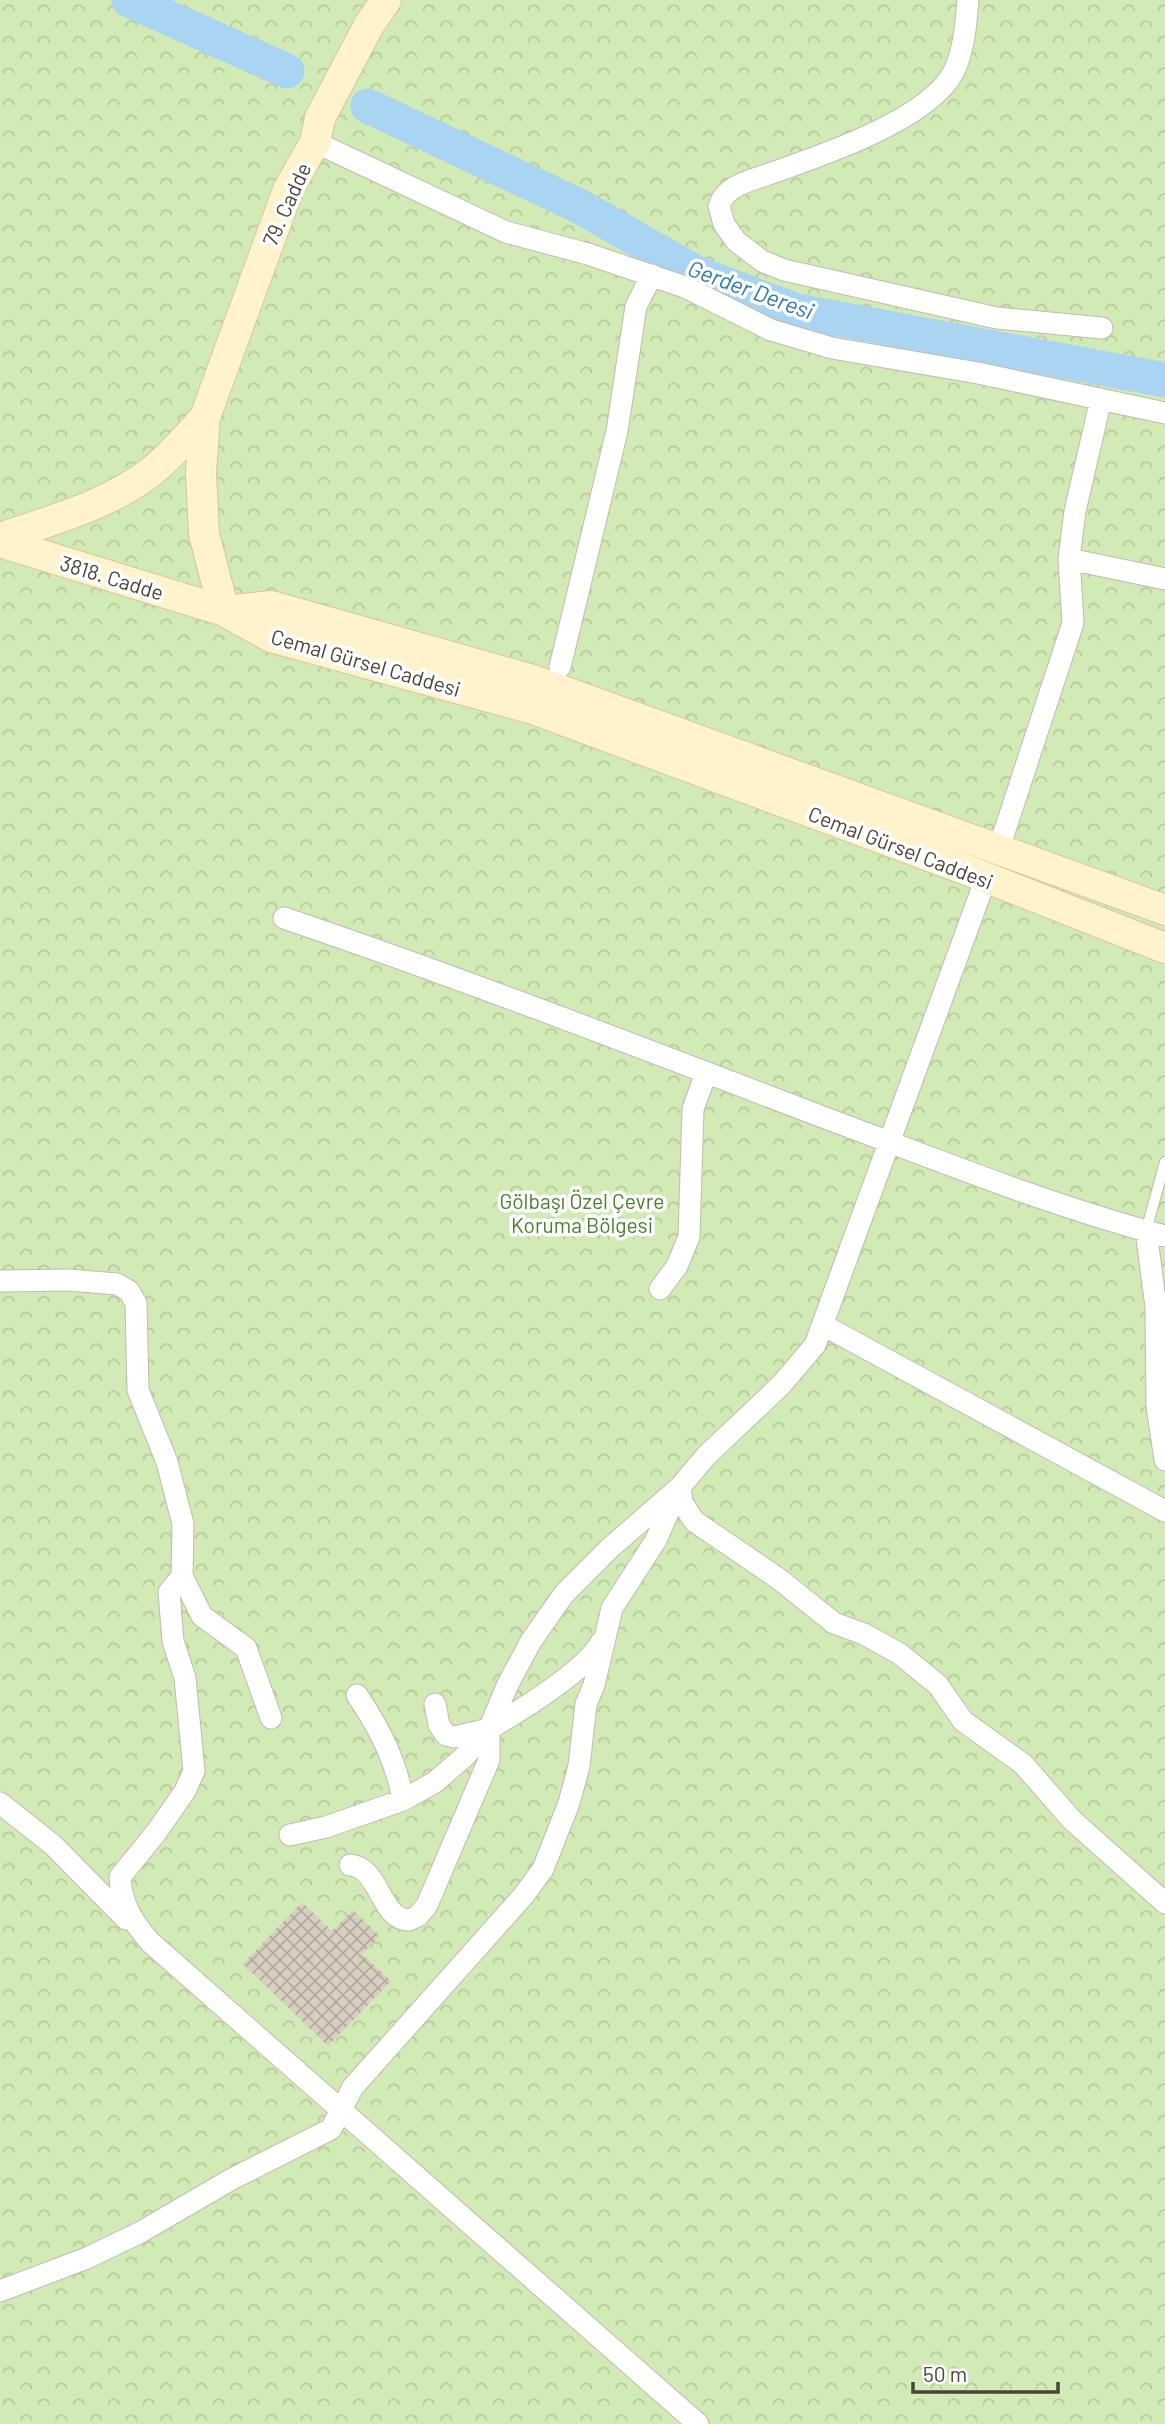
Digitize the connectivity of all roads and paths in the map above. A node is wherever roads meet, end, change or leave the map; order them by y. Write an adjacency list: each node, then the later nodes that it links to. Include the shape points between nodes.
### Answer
1 (386, 0): 3 (street, 79. Cadde, via 320,118)
2 (968, 0): 5 (street, via 960,57 941,90 908,116 729,190 719,206 724,224 750,254 784,270 997,318)
3 (315, 142): 4 (street, via 506,232); 8 (street, 79. Cadde, via 288,190)
4 (652, 275): 6 (street, via 771,330 821,345); 13 (street, via 636,306 614,444)
5 (1102, 328)
6 (1101, 399): 7 (street); 10 (street, via 1075,511)
7 (1165, 413)
8 (205, 417): 9 (street, 79. Cadde, via 159,464 124,490); 12 (street, 79. Cadde, via 203,523)
9 (0, 540): 12 (street, 3818. Cadde)
10 (1069, 559): 11 (street); 14 (street, via 1073,623)
11 (1165, 579)
12 (224, 611): 14 (street, Cemal Gürsel Caddesi, via 271,606 533,680); 15 (street, Cemal Gürsel Caddesi, via 271,637 533,709)
13 (560, 667)
14 (999, 848): 16 (street, Cemal Gürsel Caddesi)
15 (986, 878): 18 (street, Cemal Gürsel Caddesi); 20 (street)
16 (1165, 910)
17 (284, 918): 19 (street, via 414,962)
18 (1165, 948)
19 (706, 1073): 20 (street); 24 (street, via 693,1110 688,1237 677,1266)
20 (890, 1142): 22 (street); 25 (street)
21 (1165, 1162): 22 (lane)
22 (1156, 1233): 26 (street)
23 (0, 1281): 30 (street, via 117,1284 132,1297 138,1318 138,1390 167,1462 183,1524)
24 (660, 1289)
25 (823, 1325): 28 (street, via 815,1345 781,1385); 29 (street)
26 (1161, 1362): 27 (street, via 1157,1406)
27 (1165, 1460)
28 (680, 1487): 31 (street, via 656,1540 612,1608); 35 (street, via 564,1594 531,1641); 40 (street, via 682,1502 694,1521 834,1623 900,1654 938,1685 963,1721 1023,1764 1072,1820)
29 (1165, 1511)
30 (182, 1576): 34 (street, via 202,1616 246,1648); 41 (street, via 169,1592 169,1619 184,1678 194,1771 155,1834 120,1877 127,1911)
31 (605, 1634): 35 (street, via 588,1662); 42 (street, via 586,1704 579,1766 543,1869 353,2087)
32 (357, 1695): 36 (street, via 382,1734)
33 (435, 1704): 35 (street, via 446,1735)
34 (271, 1718)
35 (489, 1729): 36 (street, via 435,1782); 39 (street, via 489,1760 427,1905 418,1916 409,1920 396,1916 365,1873)
36 (403, 1800): 38 (street)
37 (0, 1803): 41 (street, via 53,1845)
38 (290, 1835)
39 (350, 1865)
40 (1165, 1903)
41 (150, 1942): 42 (street)
42 (341, 2111): 43 (street, via 331,2129 141,2232); 44 (street)
43 (0, 2291)
44 (698, 2424)

